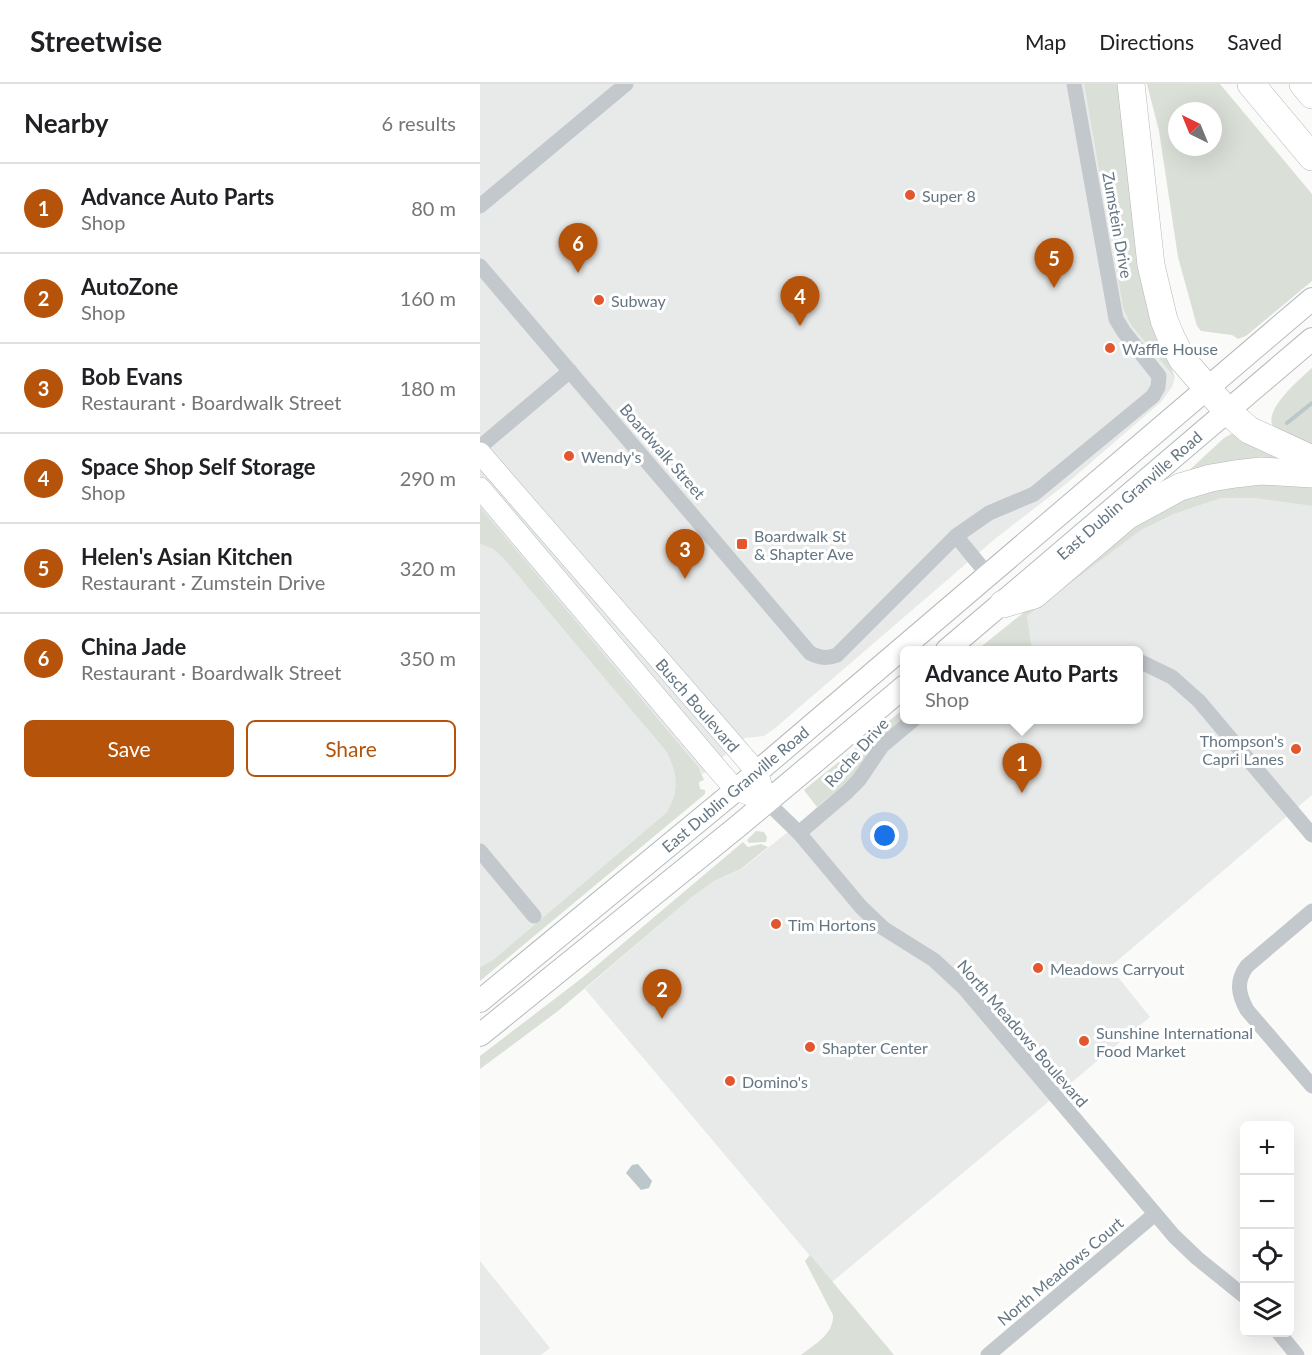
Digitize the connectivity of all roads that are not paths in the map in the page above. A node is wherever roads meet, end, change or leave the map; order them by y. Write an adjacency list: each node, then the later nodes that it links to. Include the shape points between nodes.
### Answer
1 (626, 84): 8 (street)
2 (1074, 84): 20 (street, Zumstein Drive, via 1116,319 1159,376 1158,387 1153,396 1034,494 989,513)
3 (1131, 84): 13 (highway, via 1157,294 1182,359)
4 (1251, 84): 7 (highway)
5 (1303, 84): 6 (highway)
6 (1312, 95)
7 (1312, 157)
8 (480, 206)
9 (480, 266): 12 (street, Boardwalk Street)
10 (1312, 299): 13 (main road, East Dublin Granville Road)
11 (1312, 339): 14 (main road, East Dublin Granville Road)
12 (570, 371): 15 (street); 20 (street, Boardwalk Street, via 810,653 820,658 837,655)
13 (1207, 388): 14 (highway); 21 (main road, East Dublin Granville Road)
14 (1227, 411): 17 (highway, via 1249,430); 22 (main road, East Dublin Granville Road)
15 (480, 447)
16 (480, 453): 29 (main road, Busch Boulevard)
17 (1312, 459)
18 (1312, 474): 22 (highway, via 1244,473 1180,487 1126,516 1034,595)
19 (480, 488): 30 (main road, Busch Boulevard)
20 (956, 536): 21 (street)
21 (988, 575): 23 (main road, East Dublin Granville Road)
22 (1003, 604): 24 (main road, East Dublin Granville Road)
23 (905, 646)
24 (953, 646)
25 (900, 650): 29 (main road, East Dublin Granville Road)
26 (1143, 663): 33 (street, via 1173,677 1199,701)
27 (900, 690): 31 (main road, East Dublin Granville Road)
28 (907, 724): 32 (street, Roche Drive, via 882,746 859,780)
29 (757, 772): 30 (main road, East Dublin Granville Road); 31 (main road, Busch Boulevard)
30 (736, 790): 31 (main road, Busch Boulevard); 37 (main road, East Dublin Granville Road)
31 (767, 802): 32 (street, North Meadows Boulevard); 38 (main road, East Dublin Granville Road)
32 (799, 833): 40 (street, North Meadows Boulevard, via 883,928 934,960 964,988)
33 (1312, 835)
34 (480, 852): 36 (street)
35 (1312, 910): 39 (street, via 1254,960 1239,981 1240,997 1247,1010)
36 (534, 916)
37 (480, 1001)
38 (480, 1035)
39 (1312, 1086)
40 (1155, 1214): 41 (street, North Meadows Boulevard, via 1197,1258); 43 (street, North Meadows Court)
41 (1240, 1292)
42 (1282, 1337): 44 (street)
43 (988, 1355)
44 (1297, 1355)

